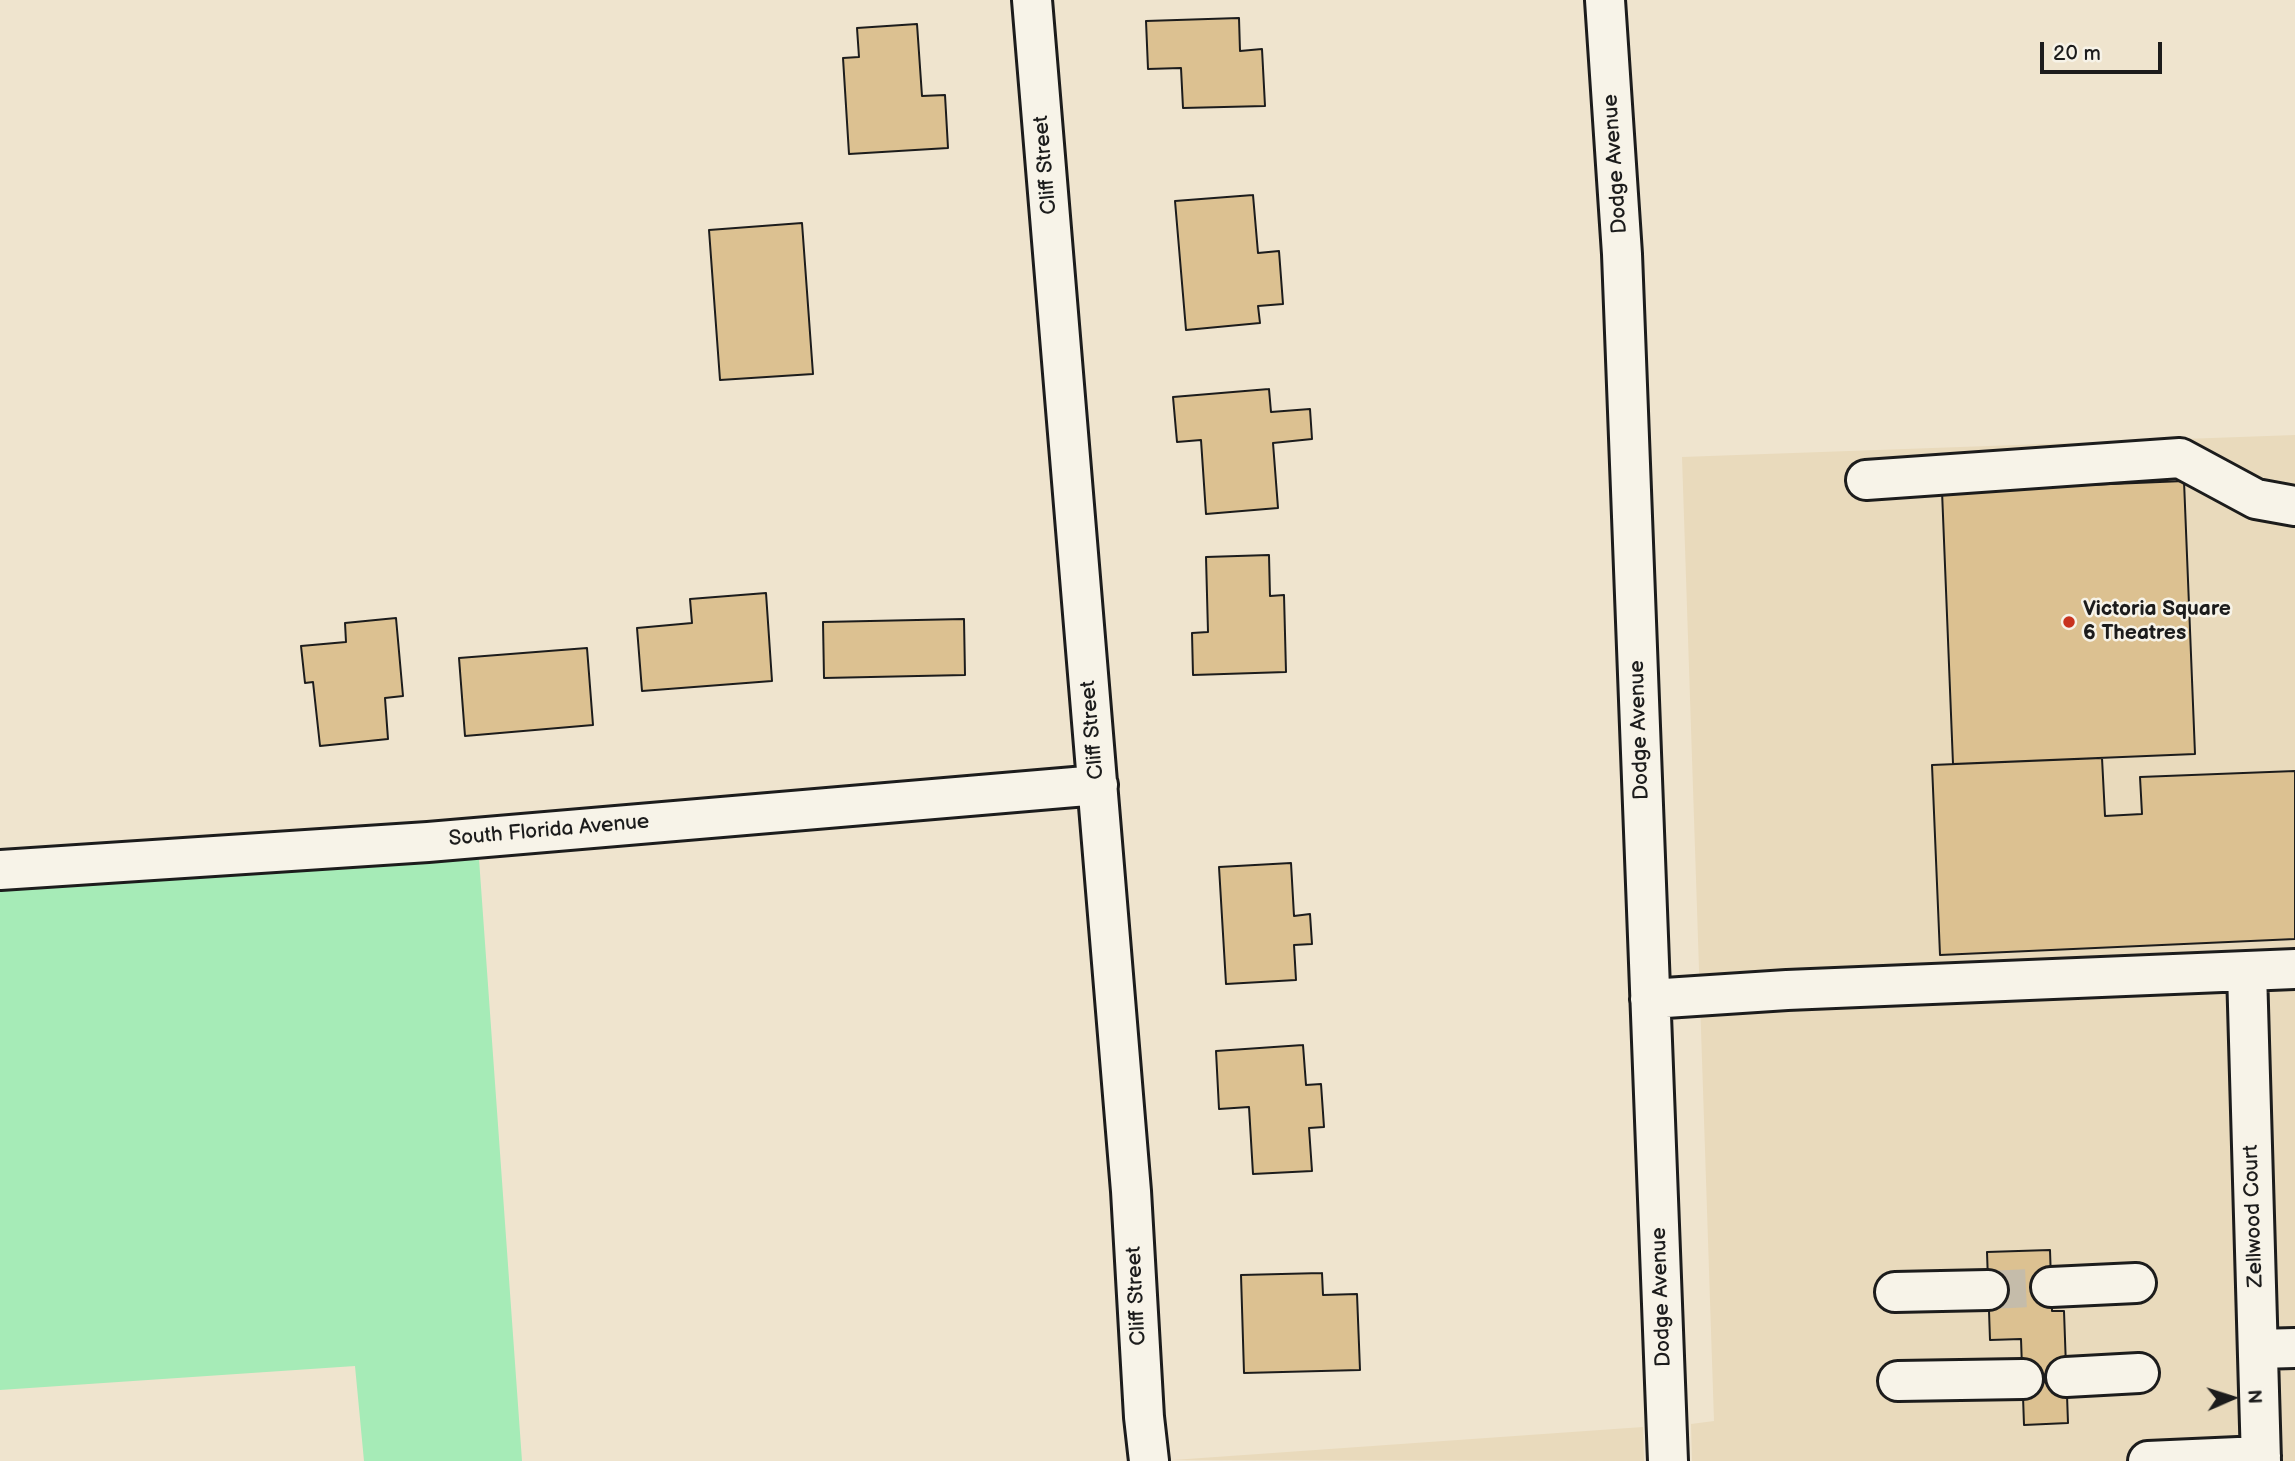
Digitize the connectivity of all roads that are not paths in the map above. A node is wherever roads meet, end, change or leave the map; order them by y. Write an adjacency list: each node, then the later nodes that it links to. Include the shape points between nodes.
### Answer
1 (1032, 0): 5 (street, Cliff Street)
2 (1605, 0): 9 (street, Dodge Avenue, via 1622,254)
3 (1866, 480): 4 (street, via 2180,458 2256,499)
4 (2295, 506)
5 (1098, 785): 6 (street, South Florida Avenue, via 428,842); 20 (street, Cliff Street)
6 (0, 870)
7 (2295, 969): 8 (street)
8 (2247, 971): 9 (street); 14 (street, Zellwood Court)
9 (1650, 999): 21 (street, Dodge Avenue)
10 (2136, 1283): 11 (street)
11 (2051, 1287)
12 (1988, 1290): 13 (street)
13 (1895, 1292)
14 (2276, 1349): 19 (street, Zellwood Court)
15 (2139, 1373): 16 (street)
16 (2066, 1377)
17 (2023, 1378): 18 (street)
18 (1898, 1381)
19 (2261, 1459): 22 (street)
20 (1149, 1461)
21 (1668, 1461)
22 (2148, 1461)

